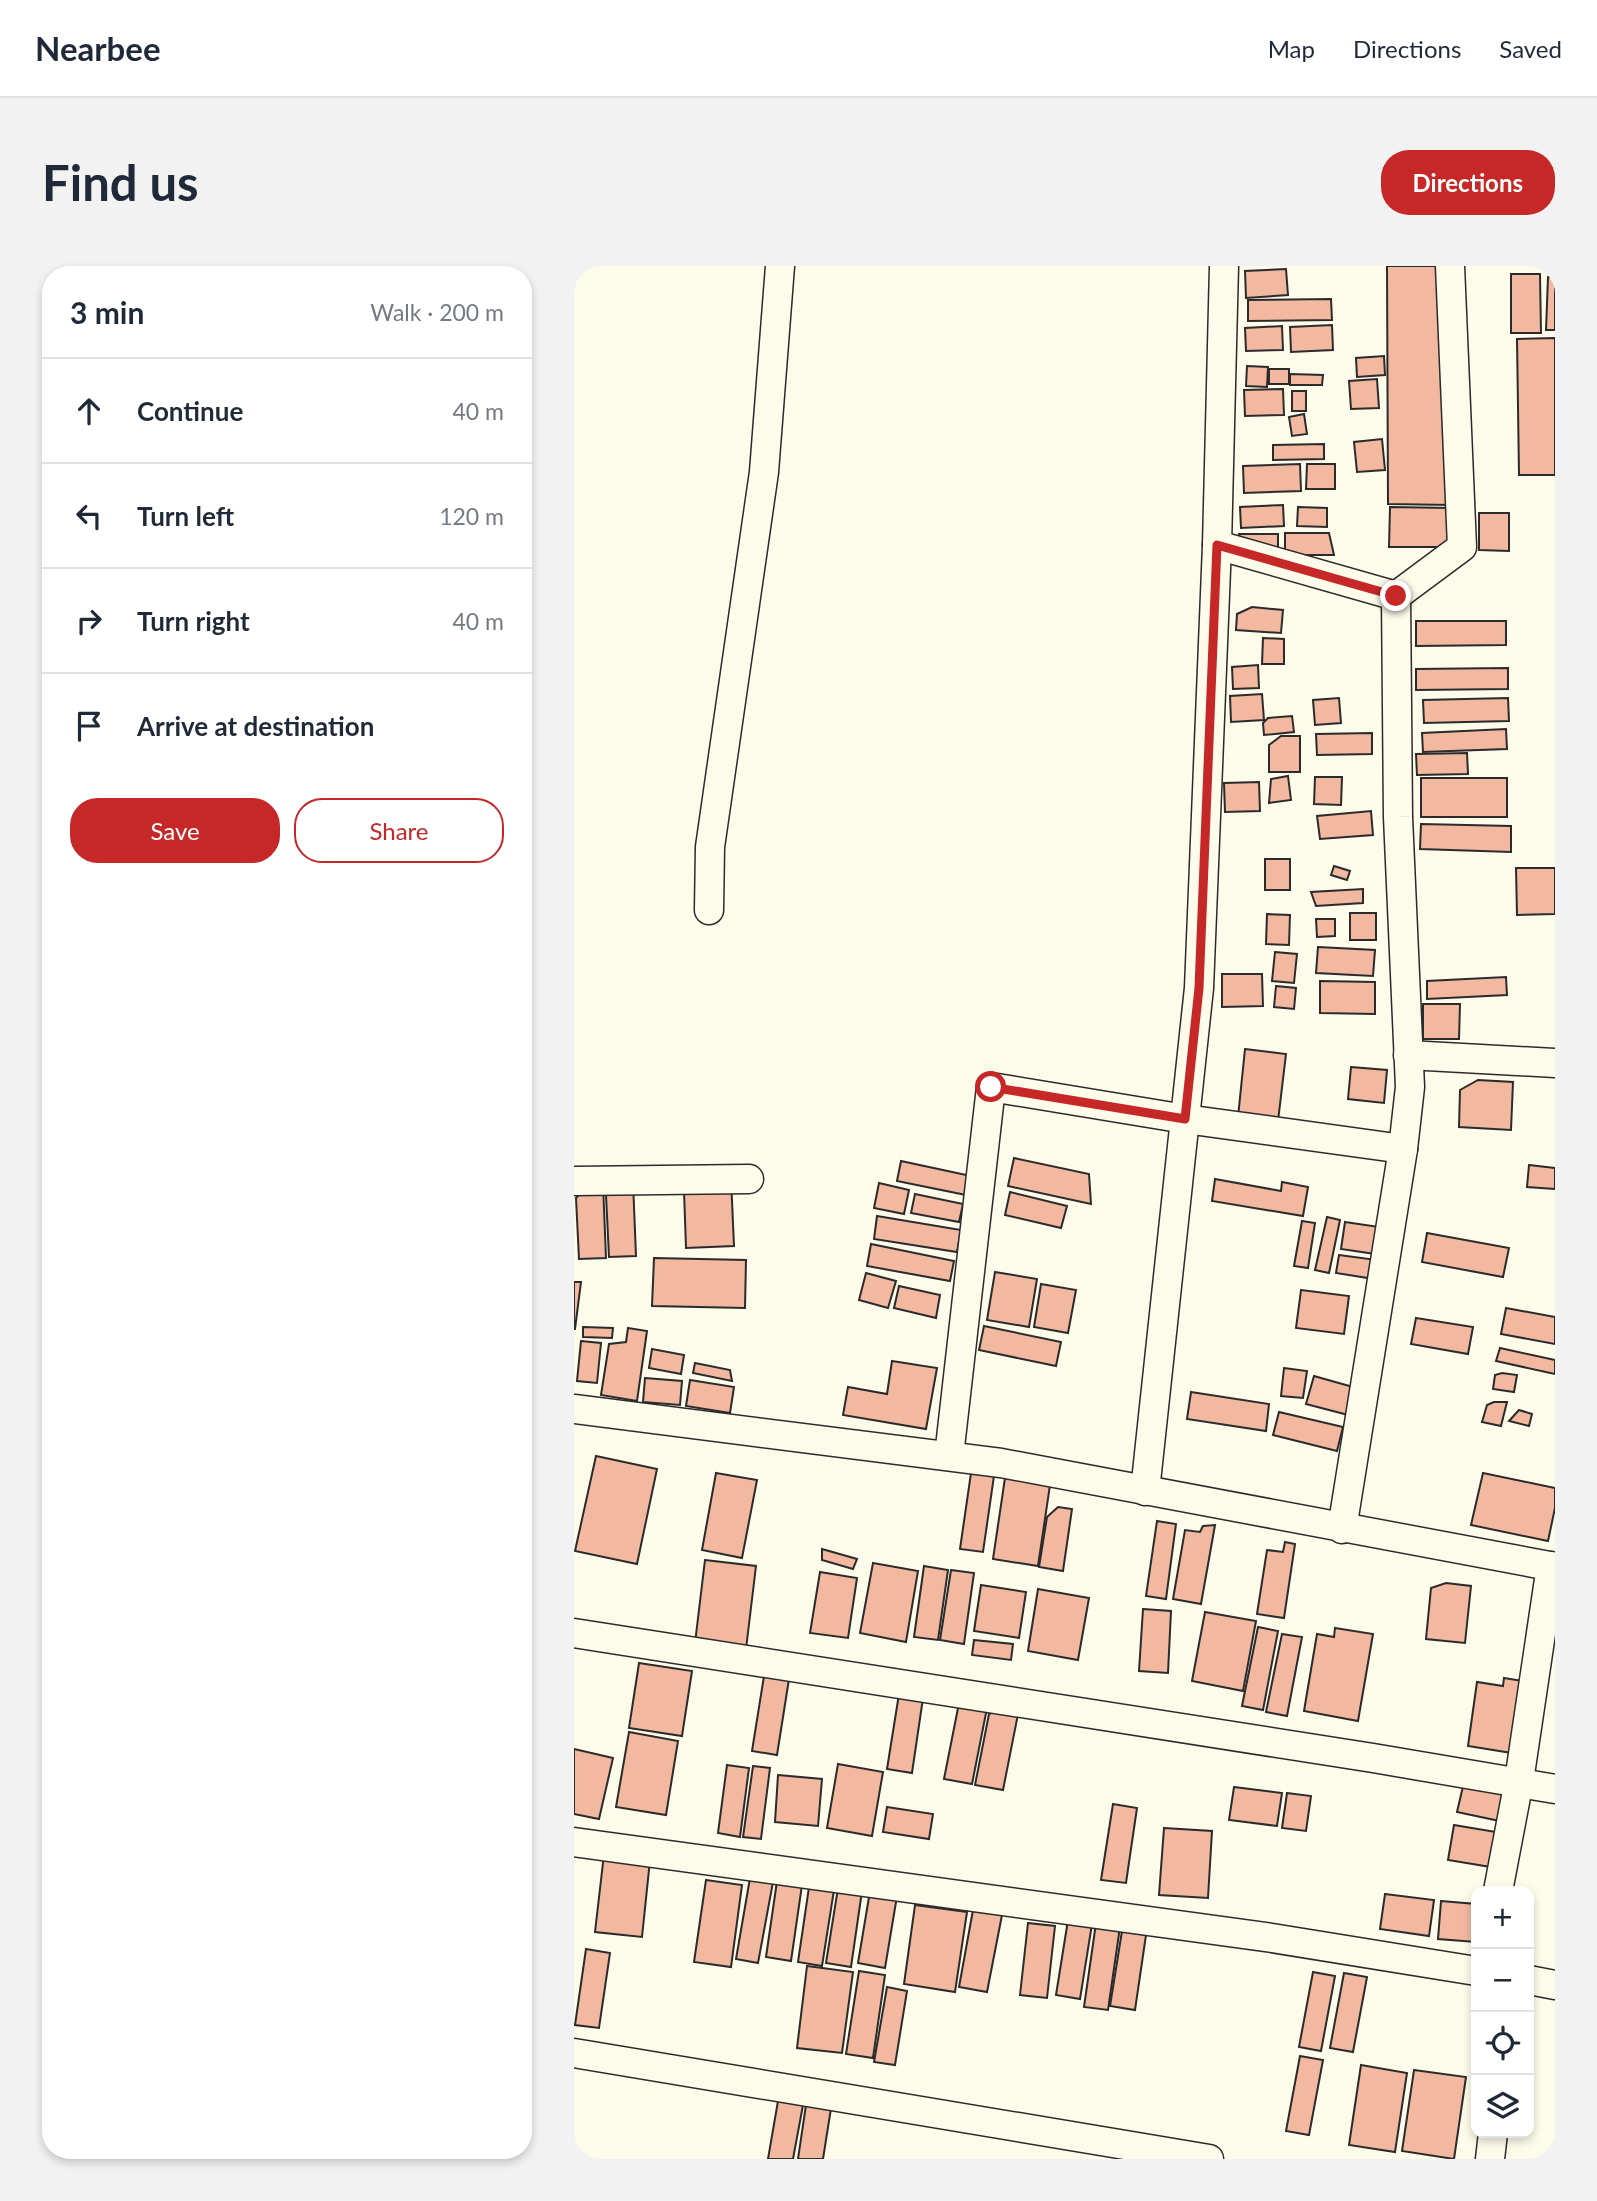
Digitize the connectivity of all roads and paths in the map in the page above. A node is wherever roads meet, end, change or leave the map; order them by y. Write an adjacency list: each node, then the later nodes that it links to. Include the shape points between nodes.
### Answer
1 (780, 266): 6 (street, via 764,472 710,847)
2 (1224, 266): 4 (street)
3 (1450, 266): 5 (street, via 1462,547)
4 (1217, 545): 5 (street); 9 (street, via 1199,988)
5 (1396, 596): 7 (street, via 1398,817)
6 (709, 910)
7 (1408, 1055): 8 (street); 10 (street)
8 (1555, 1063)
9 (1185, 1119): 10 (street); 14 (street, via 991,1087); 15 (street)
10 (1404, 1149): 16 (street)
11 (749, 1179): 12 (street)
12 (574, 1181)
13 (574, 1409): 14 (street)
14 (949, 1457): 15 (street)
15 (1145, 1491): 16 (street)
16 (1342, 1529): 17 (street)
17 (1553, 1567): 19 (street)
18 (574, 1633): 19 (street)
19 (1516, 1783): 20 (street); 22 (street)
20 (1555, 1789)
21 (574, 1842): 23 (street, via 1272,1938)
22 (1499, 1886)
23 (1471, 1971)
24 (1534, 1981): 25 (street)
25 (1555, 1984)
26 (574, 2053): 28 (street)
27 (1492, 2138): 29 (street)
28 (1209, 2159)
29 (1490, 2159)

